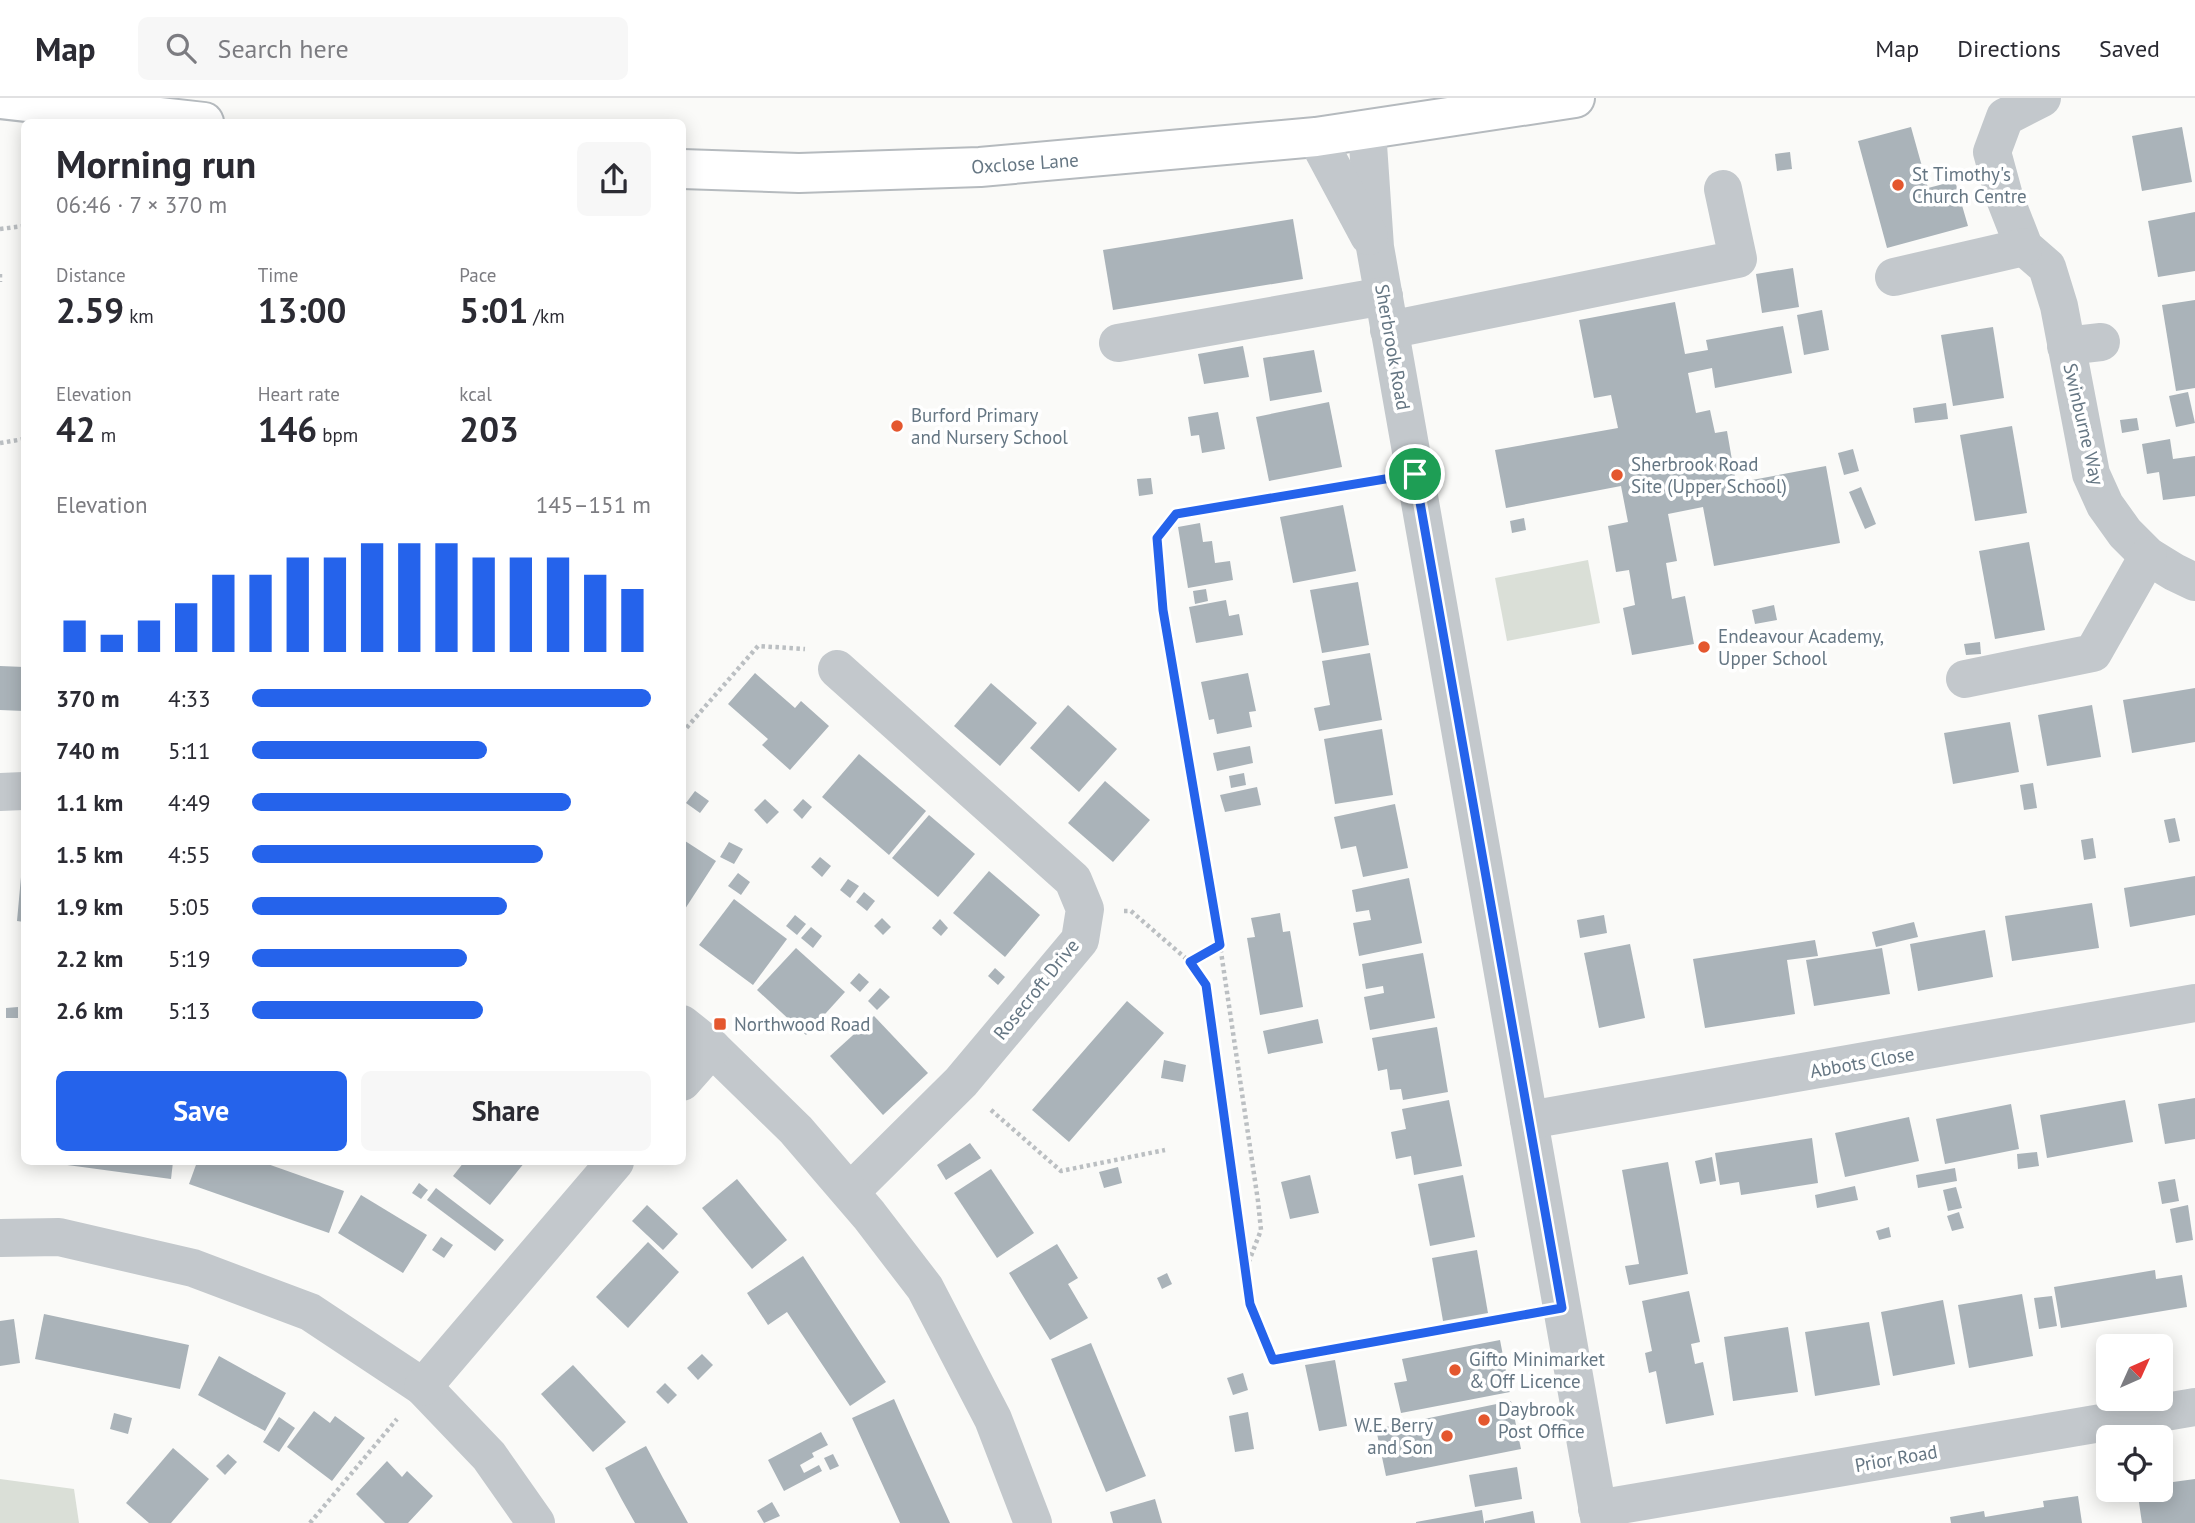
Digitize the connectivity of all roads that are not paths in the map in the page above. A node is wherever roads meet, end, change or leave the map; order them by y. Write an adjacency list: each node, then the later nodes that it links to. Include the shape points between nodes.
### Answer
1 (1575, 98): 5 (main road, Oxclose Lane)
2 (2042, 98): 10 (street, via 2005,117 1992,152)
3 (0, 99): 4 (main road)
4 (187, 113)
5 (1373, 114): 6 (main road, Oxclose Lane); 9 (street, Sherbrook Road)
6 (1315, 137): 7 (main road, Oxclose Lane, via 981,167 800,173); 9 (street, Sherbrook Road)
7 (686, 169)
8 (1723, 189): 12 (street, via 1738,259)
9 (1375, 247): 12 (street, Sherbrook Road)
10 (2024, 247): 11 (street); 14 (street, Swinburne Way, via 2047,267 2059,306 2084,344 2091,474 2124,533)
11 (1894, 276)
12 (1387, 313): 13 (street); 24 (street, Sherbrook Road)
13 (1118, 343)
14 (2148, 556): 15 (street, Swinburne Way); 17 (street, via 2093,653)
15 (2195, 582)
16 (837, 669): 26 (street, Rosecroft Drive, via 1073,880 1085,909 1080,940 961,1082)
17 (1965, 679)
18 (21, 791): 19 (street)
19 (0, 792)
20 (2195, 1003): 24 (street, Abbots Close)
21 (686, 1027): 22 (street)
22 (712, 1048): 23 (street); 26 (street, via 796,1130)
23 (686, 1077)
24 (1529, 1120): 30 (street, Sherbrook Road)
25 (612, 1165): 28 (street)
26 (850, 1192): 32 (street, via 925,1288 993,1419)
27 (0, 1238): 28 (street, via 59,1237 193,1268 310,1312)
28 (423, 1387): 31 (street, via 489,1456)
29 (2195, 1407): 30 (street, Prior Road)
30 (1599, 1516)
31 (536, 1523)
32 (1033, 1523)

